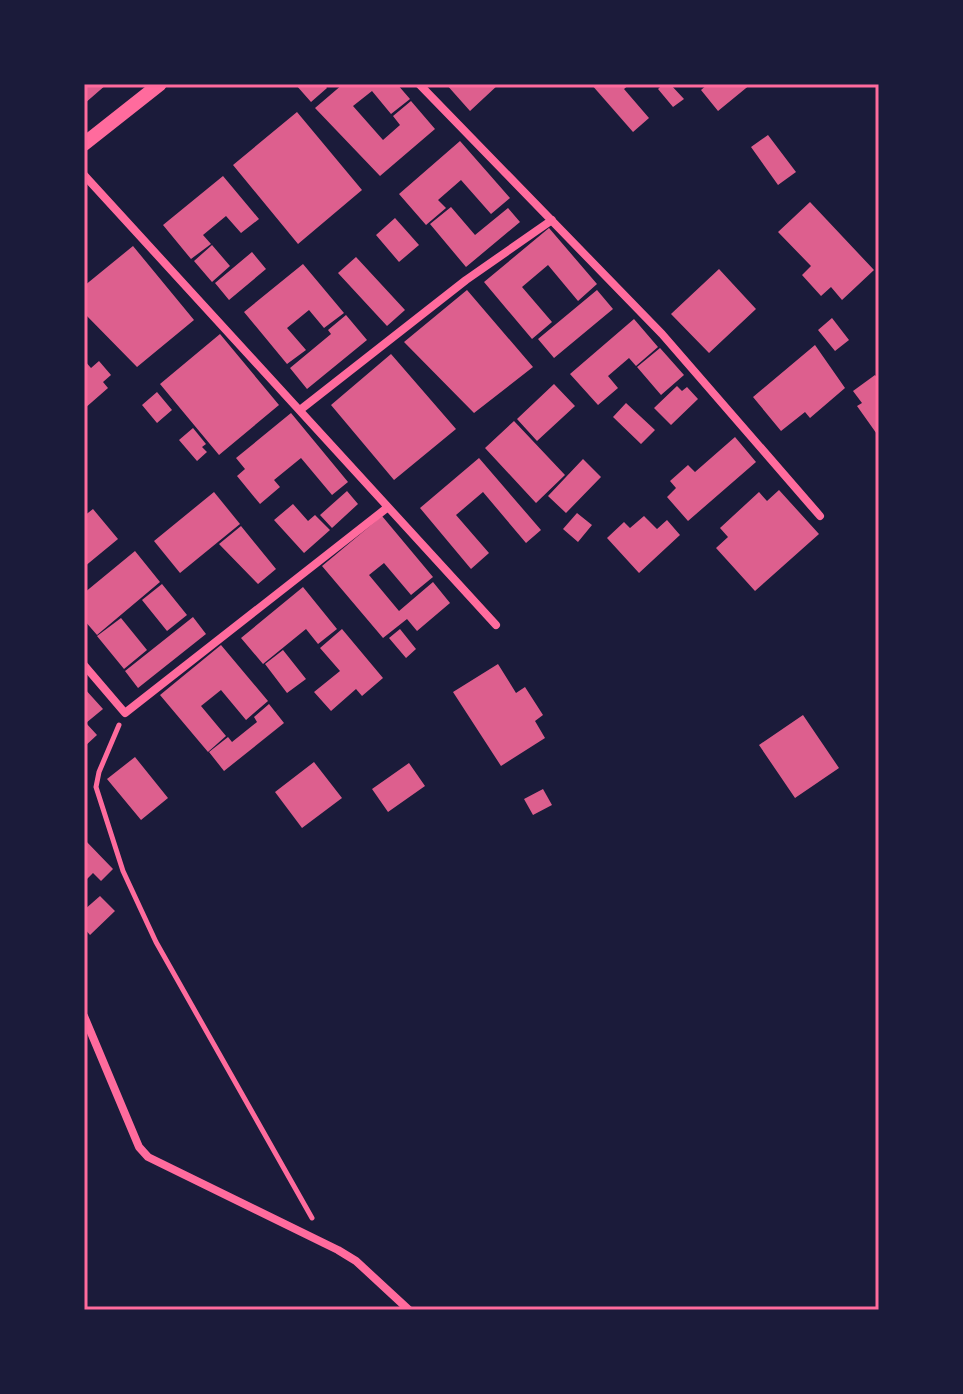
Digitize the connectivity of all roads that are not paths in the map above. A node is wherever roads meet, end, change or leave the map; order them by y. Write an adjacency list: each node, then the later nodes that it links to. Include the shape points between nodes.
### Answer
1 (160, 84): 3 (street)
2 (419, 84): 5 (street)
3 (84, 144)
4 (84, 175): 6 (street)
5 (552, 220): 6 (street); 8 (street, via 662,334)
6 (300, 410): 7 (street)
7 (388, 507): 9 (street); 10 (street, via 125,713)
8 (820, 516)
9 (496, 625)
10 (84, 665)
11 (84, 1016): 12 (street, via 139,1147 148,1157 356,1261)
12 (409, 1310)

